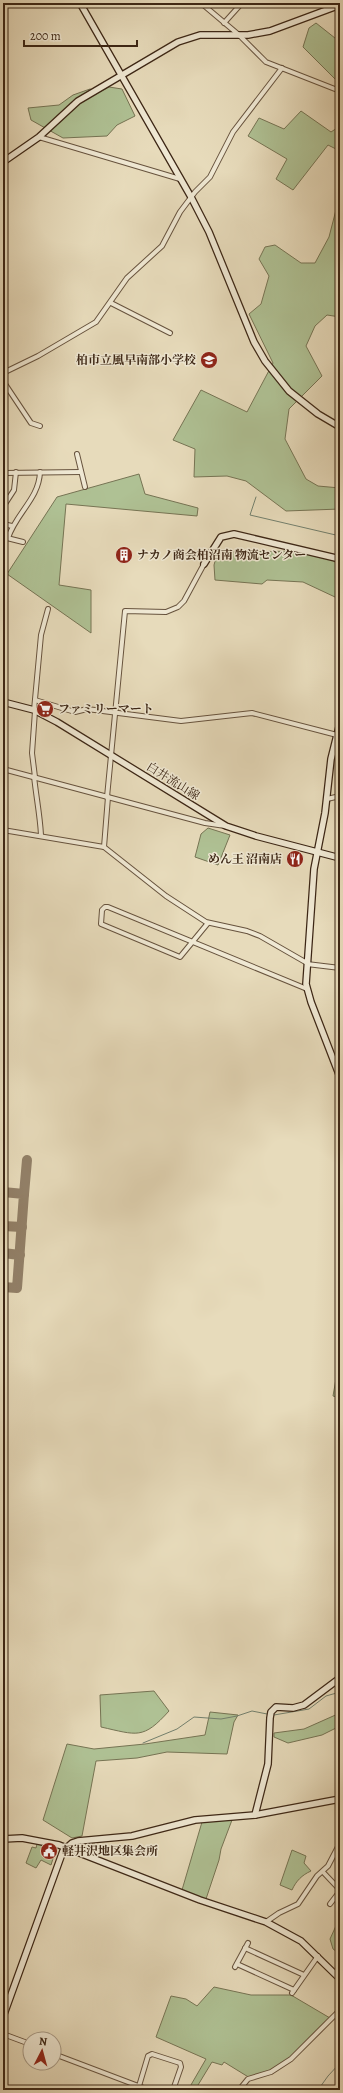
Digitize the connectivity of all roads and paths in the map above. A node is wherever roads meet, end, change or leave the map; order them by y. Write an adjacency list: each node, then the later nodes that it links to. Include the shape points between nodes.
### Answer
1 (80, 3): 8 (street)
2 (202, 3): 5 (street)
3 (242, 3): 5 (street)
4 (340, 5): 6 (street, via 270,31)
5 (224, 23): 6 (street)
6 (239, 34): 7 (street, via 266,62); 8 (street, via 211,34 189,38 171,45)
7 (282, 68): 9 (street); 13 (street, via 233,132 210,177)
8 (120, 76): 10 (street, via 78,101); 12 (street)
9 (340, 91)
10 (39, 136): 11 (street); 12 (street)
11 (3, 162)
12 (180, 179): 13 (street)
13 (191, 197): 14 (street, via 162,246 127,278); 19 (street, via 212,240 254,342 266,361 289,391 318,414)
14 (111, 302): 15 (street); 16 (street, via 96,322 88,328)
15 (170, 333)
16 (3, 373)
17 (3, 381): 18 (street, via 31,423)
18 (40, 426)
19 (340, 427)
20 (77, 454): 23 (street)
21 (16, 472): 22 (street); 24 (street); 26 (street, via 14,490)
22 (40, 472): 23 (street); 28 (street, via 40,485)
23 (81, 472): 25 (street)
24 (3, 473)
25 (85, 487)
26 (3, 507)
27 (3, 524): 28 (street)
28 (12, 526): 30 (street)
29 (3, 537): 30 (street)
30 (8, 538): 31 (street)
31 (23, 542)
32 (340, 559): 33 (street, via 234,534 221,537)
33 (204, 564): 38 (street, via 178,607 166,612 125,610)
34 (48, 609): 35 (street, via 41,635)
35 (35, 700): 37 (street); 38 (street, via 75,712 87,709)
36 (3, 702): 37 (street, 白井流山線)
37 (35, 710): 41 (street, 白井流山線); 43 (street, via 32,753)
38 (115, 712): 40 (street, via 181,721 252,713); 41 (street)
39 (340, 722): 40 (street)
40 (337, 735): 46 (street, via 331,759)
41 (111, 755): 45 (street); 47 (street, 白井流山線)
42 (3, 769): 43 (street)
43 (34, 776): 45 (street); 49 (street)
44 (340, 796): 46 (street)
45 (108, 797): 47 (street, via 205,824); 50 (street)
46 (327, 798): 51 (street)
47 (226, 826): 51 (street, 白井流山線, via 250,835)
48 (3, 830): 49 (street)
49 (41, 835): 50 (street)
50 (104, 847): 53 (street, via 166,896)
51 (318, 852): 52 (street, 白井流山線); 55 (street, via 314,869)
52 (340, 858)
53 (208, 923): 54 (street); 55 (street, via 260,936)
54 (193, 942): 54 (street, via 108,907 102,910 101,924 180,957); 57 (street)
55 (307, 964): 56 (street); 57 (street)
56 (340, 968)
57 (306, 989): 58 (street)
58 (340, 1077)
59 (340, 1678): 61 (street, via 309,1703 293,1708 276,1707 271,1712 268,1764)
60 (340, 1799): 61 (street)
61 (255, 1815): 64 (street, via 195,1820 132,1836 78,1841)
62 (3, 1839): 64 (street, via 35,1839)
63 (340, 1843): 65 (street)
64 (66, 1847): 68 (street, via 200,1900); 75 (street)
65 (323, 1872): 66 (street); 68 (street, via 317,1876 298,1904)
66 (340, 1891): 67 (street)
67 (330, 1904)
68 (266, 1922): 71 (street, via 294,1936)
69 (248, 1944): 70 (street)
70 (245, 1948): 72 (street); 72 (street, via 236,1965 293,1991)
71 (318, 1956): 72 (street); 73 (street)
72 (304, 1975)
73 (340, 1979)
74 (339, 2012): 76 (street); 83 (street, via 291,2059 271,2072 248,2079)
75 (3, 2017)
76 (340, 2019)
77 (3, 2034): 78 (street)
78 (22, 2041)
79 (62, 2057): 80 (street)
80 (139, 2086): 81 (street); 82 (street, via 148,2056 152,2054 180,2063)
81 (149, 2090)
82 (173, 2090)
83 (240, 2090)

